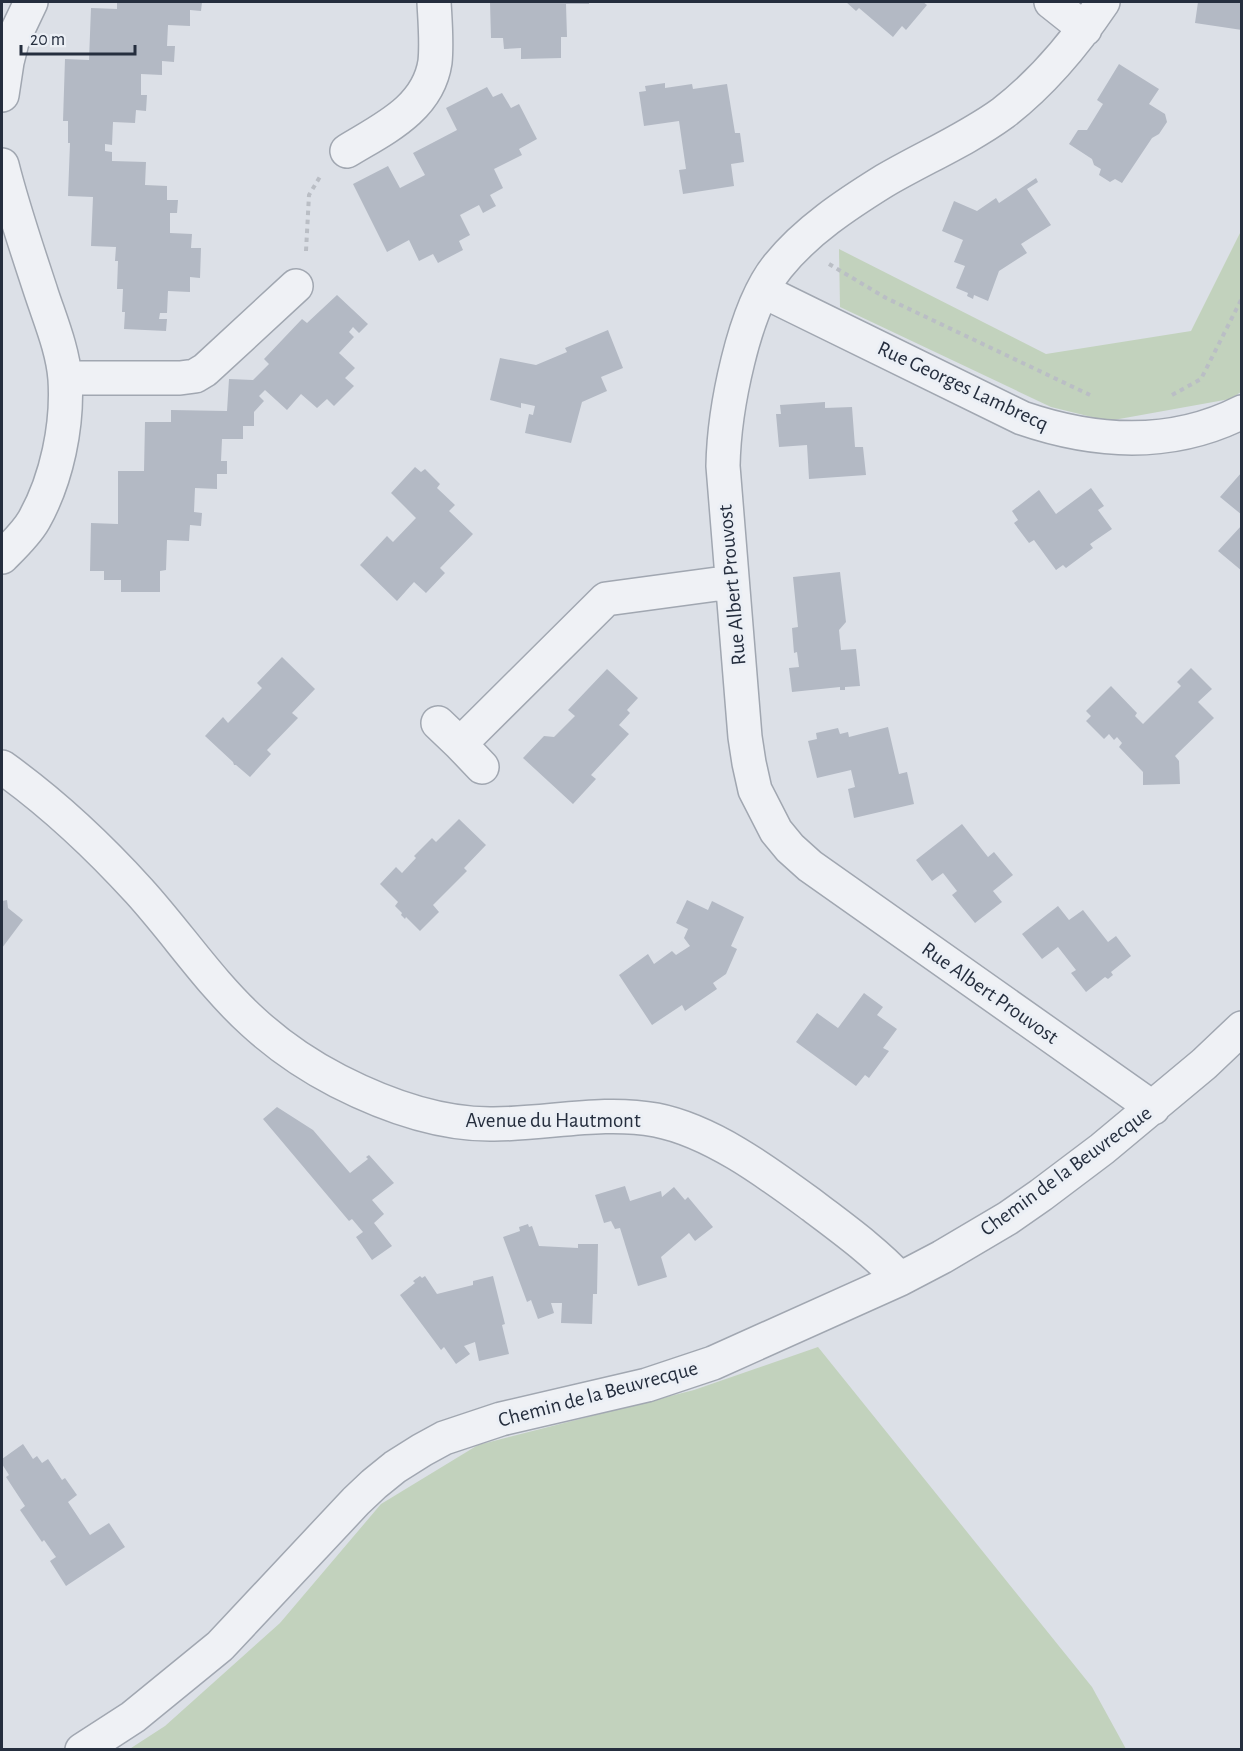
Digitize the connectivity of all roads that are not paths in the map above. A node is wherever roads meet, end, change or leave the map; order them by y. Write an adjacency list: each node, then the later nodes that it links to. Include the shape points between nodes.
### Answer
1 (31, 2): 6 (street, via 12,42)
2 (434, 2): 7 (street, via 435,61 422,95 395,122)
3 (1051, 2): 5 (street)
4 (1103, 2): 5 (street, Rue Albert Prouvost)
5 (1085, 29): 10 (street, Rue Albert Prouvost, via 1033,87 1003,113 884,182 821,225 777,267)
6 (2, 95)
7 (347, 151)
8 (2, 165): 11 (street, via 51,320)
9 (296, 286): 11 (street, via 195,376)
10 (763, 291): 12 (street, Rue Georges Lambrecq, via 1022,418 1049,427 1099,437 1157,437 1211,425); 14 (street, Rue Albert Prouvost, via 744,337 723,443)
11 (65, 378): 13 (street, via 55,470 34,521)
12 (1242, 412)
13 (2, 557)
14 (732, 582): 15 (street, via 606,599); 18 (street, Rue Albert Prouvost, via 749,763 755,790 776,831 810,866)
15 (460, 744)
16 (2, 767): 19 (street, Avenue du Hautmont, via 114,864 252,1021 307,1063 377,1098 439,1118 494,1124 608,1116 657,1120 683,1128 770,1174 859,1241)
17 (1242, 1028): 18 (street, Chemin de la Beuvrecque)
18 (1153, 1108): 19 (street, Chemin de la Beuvrecque, via 1008,1218)
19 (900, 1279): 20 (street, Chemin de la Beuvrecque, via 713,1363 647,1385 490,1423 444,1438 422,1450 395,1467 356,1501 220,1646 133,1718)
20 (82, 1749)

